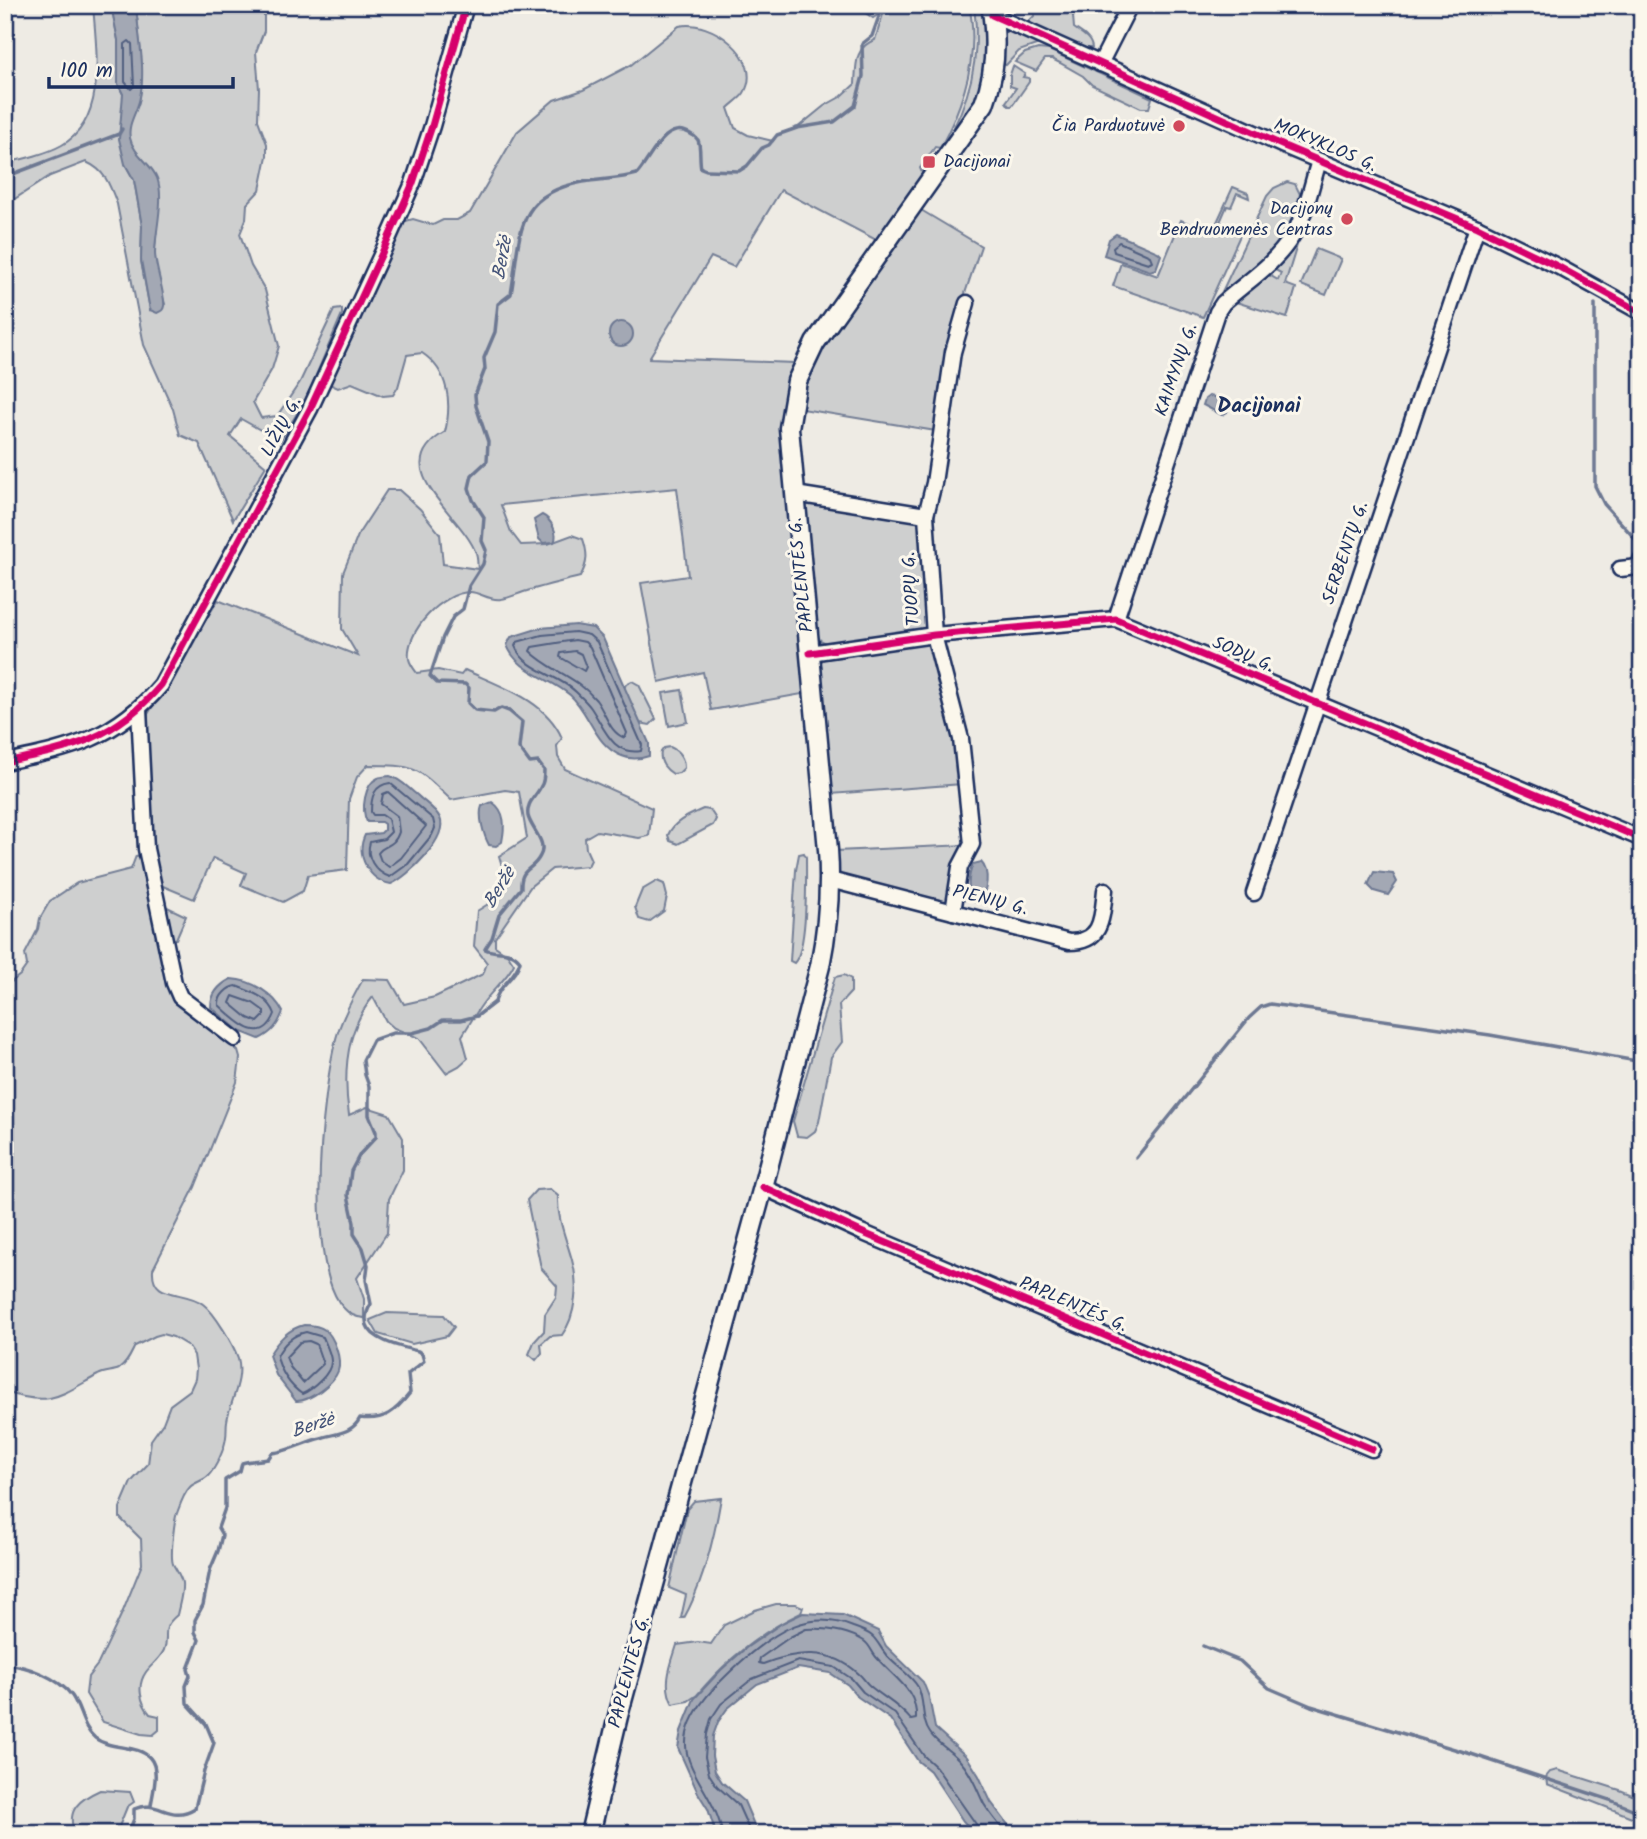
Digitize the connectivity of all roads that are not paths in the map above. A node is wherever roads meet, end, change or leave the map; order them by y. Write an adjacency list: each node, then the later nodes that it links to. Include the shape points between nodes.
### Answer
1 (466, 5): 17 (street, LIŽIŲ G., via 412,183 310,409 161,685)
2 (1130, 5): 4 (street)
3 (992, 10): 4 (street, MOKYKLOS G.); 9 (main road, PAPLENTĖS G., via 992,76 984,104 815,342 797,381 789,428)
4 (1100, 64): 5 (street, MOKYKLOS G.)
5 (1319, 161): 6 (street, MOKYKLOS G.); 13 (street, KAIMYNŲ G., via 1292,238 1217,312)
6 (1477, 227): 8 (street, MOKYKLOS G.); 16 (street, SERBENTŲ G.)
7 (967, 303): 10 (street, TUOPŲ G., via 953,352)
8 (1642, 313)
9 (794, 494): 10 (street); 15 (main road, PAPLENTĖS G.)
10 (926, 515): 14 (street, TUOPŲ G.)
11 (1640, 565): 12 (street)
12 (1620, 569)
13 (1115, 619): 14 (street, SODŲ G.); 16 (street, SODŲ G.)
14 (934, 635): 15 (street, SODŲ G.); 23 (street, TUOPŲ G., via 961,739 972,844 960,867)
15 (810, 653): 20 (main road, PAPLENTĖS G.)
16 (1316, 703): 19 (street, SODŲ G.); 22 (street, SERBENTŲ G.)
17 (139, 709): 18 (street, LIŽIŲ G., via 102,736); 24 (street, via 145,839 174,983 180,997)
18 (5, 762)
19 (1642, 839)
20 (830, 880): 23 (street, PIENIŲ G.); 25 (main road, PAPLENTĖS G., via 820,966)
21 (1105, 890): 23 (street, PIENIŲ G., via 1101,920 1092,937 1081,942)
22 (1254, 893)
23 (953, 912)
24 (235, 1039)
25 (763, 1187): 26 (street, PAPLENTĖS G.); 27 (main road, PAPLENTĖS G.)
26 (1372, 1449)
27 (590, 1834)

